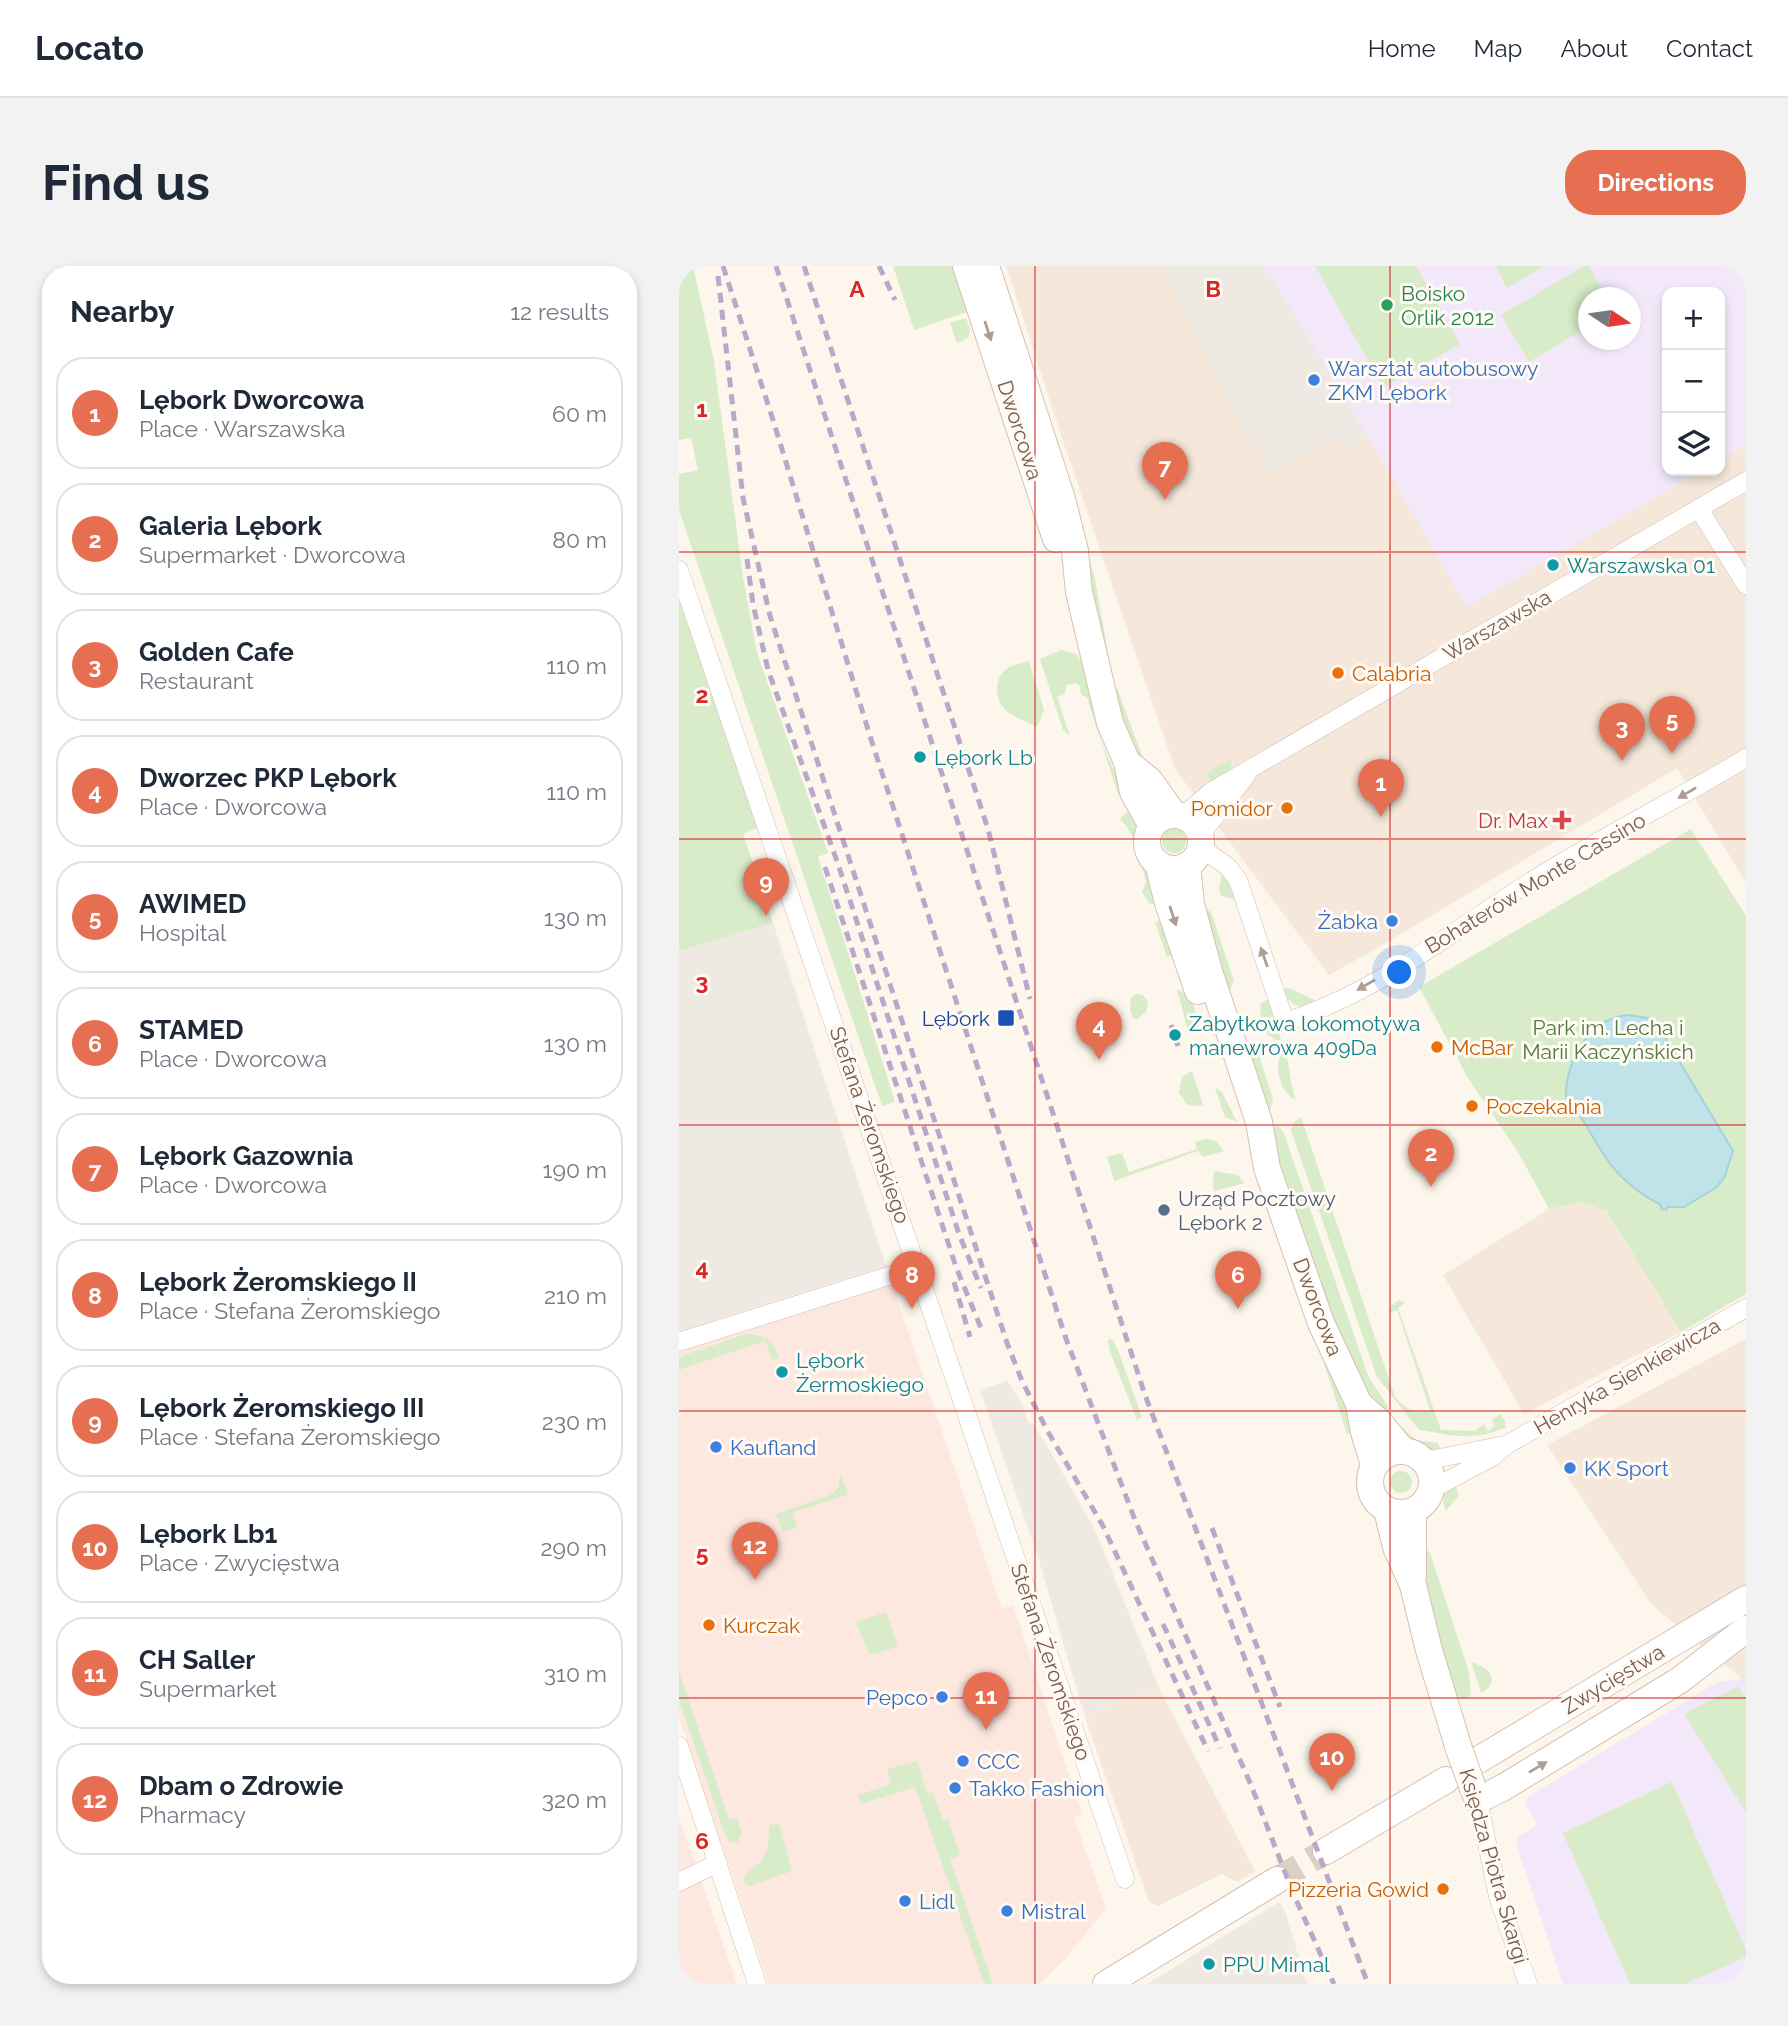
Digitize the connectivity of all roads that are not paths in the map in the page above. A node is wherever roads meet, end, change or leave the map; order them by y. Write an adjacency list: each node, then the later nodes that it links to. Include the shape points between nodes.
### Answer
1 (967, 266): 7 (street, Dworcowa, one-way to 7, via 1061,555)
2 (986, 266): 7 (street, Dworcowa, via 1062,499)
3 (1746, 481): 4 (street, Warszawska)
4 (1699, 509): 6 (street); 9 (street, Warszawska)
5 (679, 570): 14 (street, Stefana Żeromskiego)
6 (1746, 585)
7 (1079, 592): 10 (street, Dworcowa, via 1110,723 1127,762 1150,781)
8 (1746, 758): 12 (street, Bohaterów Monte Cassino, one-way to 12, via 1541,876 1378,979 1324,1009)
9 (1249, 771): 10 (street, Warszawska, via 1226,805); 10 (street, Warszawska, via 1212,791)
10 (1183, 834): 11 (street, via 1178,868); 11 (street, Dworcowa, via 1147,842); 12 (street, Dworcowa, one-way to 10, via 1238,880 1228,867); 13 (street, Dworcowa, via 1191,904 1259,1122)
11 (1158, 863): 13 (street, Dworcowa, one-way to 13, via 1243,1126)
12 (1285, 1022)
13 (1266, 1168): 17 (street, Dworcowa, via 1321,1323)
14 (918, 1267): 16 (street); 33 (street, Stefana Żeromskiego)
15 (1746, 1308): 18 (street, Henryka Sienkiewicza)
16 (679, 1342)
17 (1359, 1404): 19 (street, Dworcowa); 20 (street, Dworcowa)
18 (1508, 1444): 19 (street, Henryka Sienkiewicza); 21 (street, Henryka Sienkiewicza)
19 (1414, 1456): 20 (street, via 1386,1454); 21 (street, via 1432,1477)
20 (1374, 1465): 22 (street, via 1370,1486)
21 (1431, 1489): 23 (street)
22 (1387, 1510): 23 (street); 24 (street, via 1396,1547)
23 (1413, 1511): 24 (street)
24 (1413, 1585): 28 (street, via 1429,1650)
25 (1746, 1599): 28 (street, Zwycięstwa)
26 (1743, 1638): 30 (street, one-way to 26, via 1504,1787)
27 (679, 1746): 32 (street)
28 (1470, 1754): 30 (street, Księdza Piotra Skargi, bridge)
29 (1446, 1780): 31 (street)
30 (1476, 1794): 38 (street, Księdza Piotra Skargi, via 1498,1896)
31 (1326, 1851)
32 (718, 1863): 35 (street); 36 (street)
33 (1125, 1879)
34 (1277, 1880): 37 (street)
35 (679, 1882)
36 (757, 1984)
37 (1106, 1984)
38 (1528, 1984)

